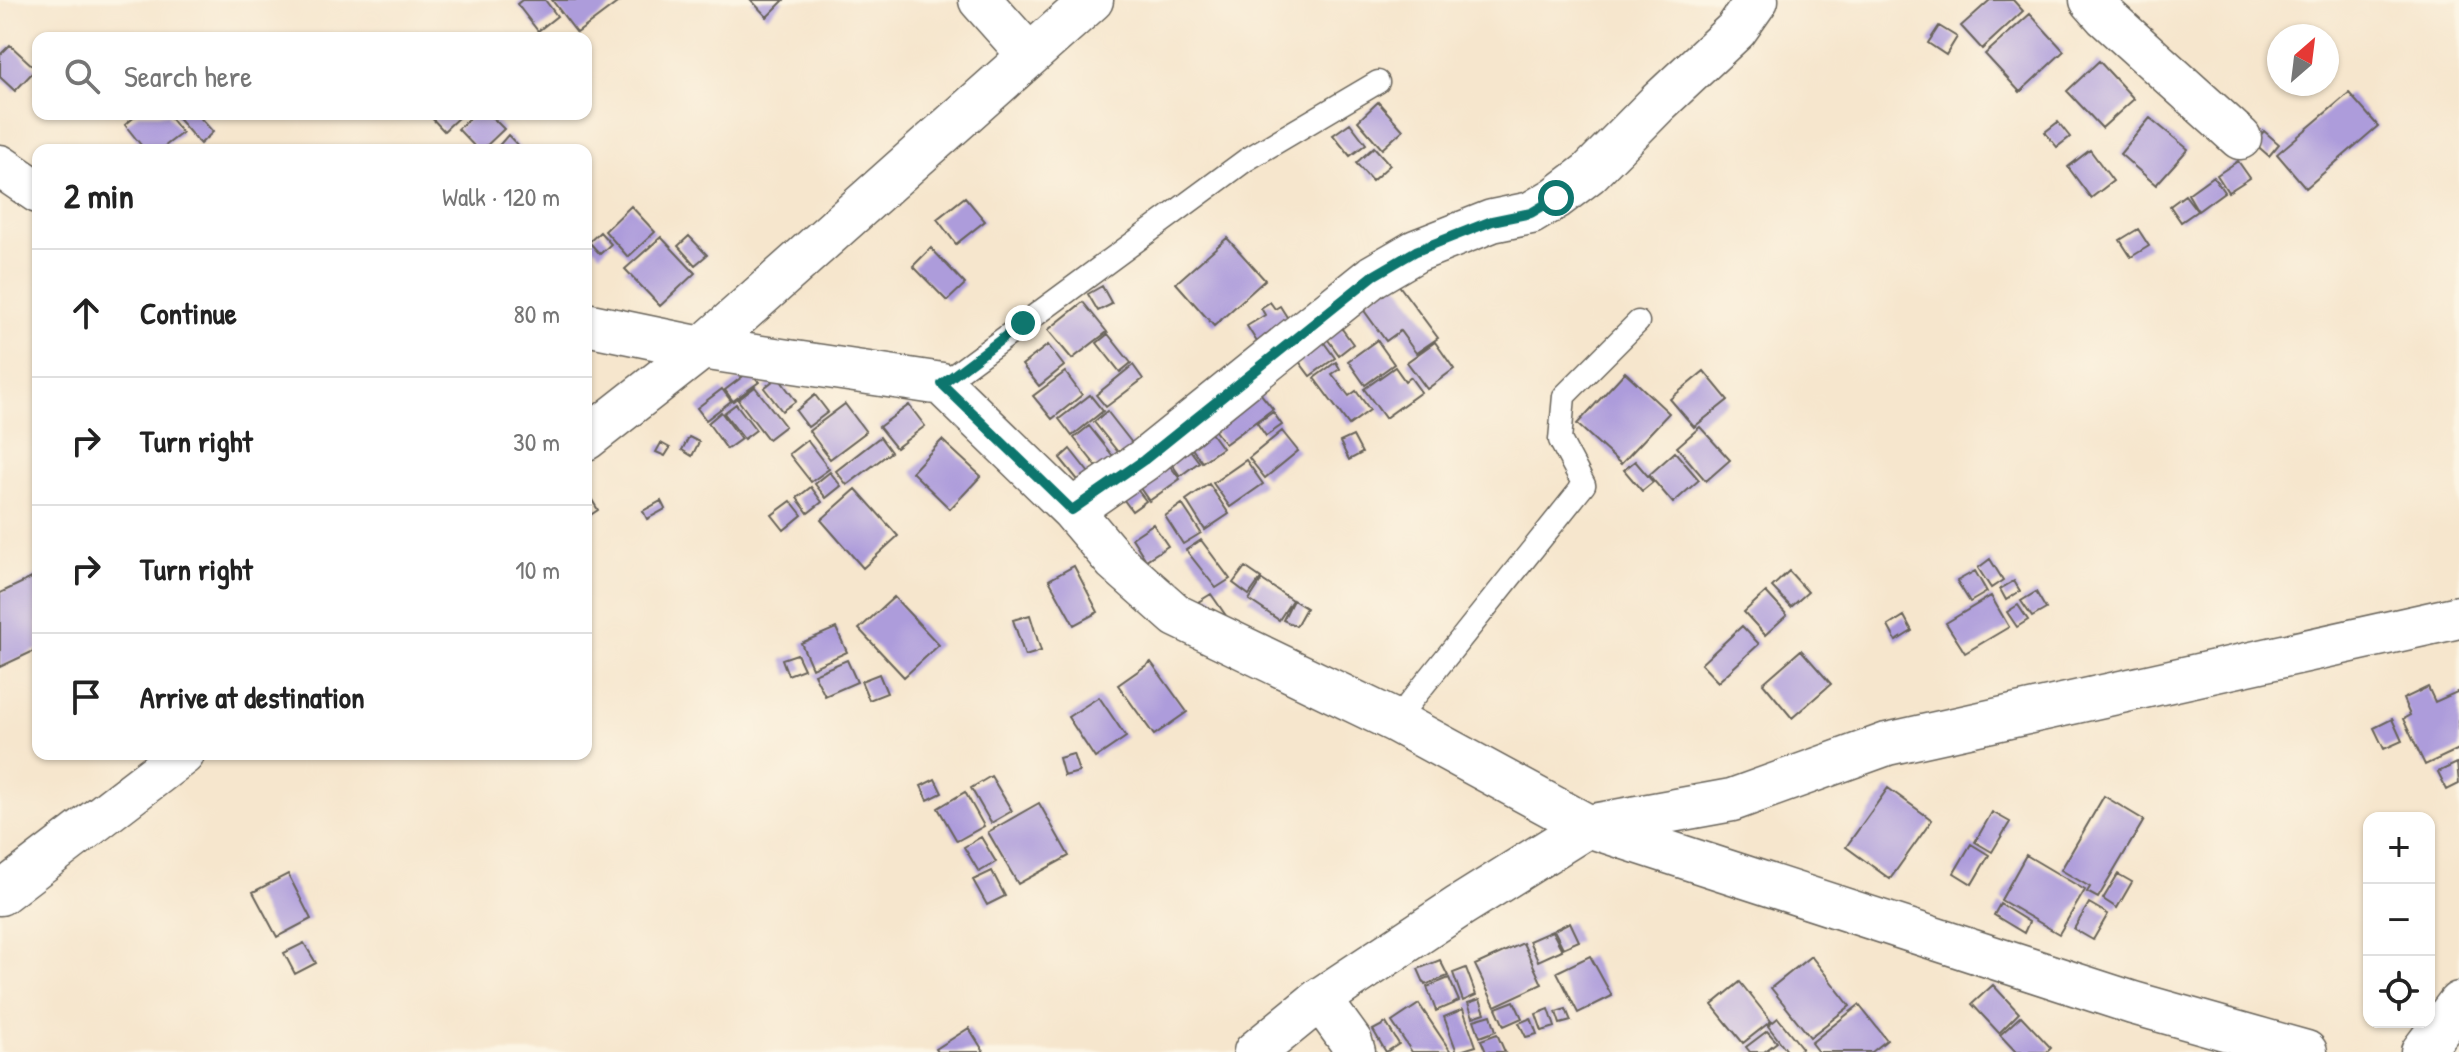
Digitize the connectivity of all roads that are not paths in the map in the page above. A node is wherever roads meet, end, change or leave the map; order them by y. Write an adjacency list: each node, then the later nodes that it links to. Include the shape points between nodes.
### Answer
1 (980, 0): 5 (street)
2 (1092, 0): 5 (street)
3 (1757, 0): 15 (street, via 1736,30 1589,173 1556,198 1531,213 1492,221 1416,251 1373,276 1144,460)
4 (2091, 0): 7 (street)
5 (1029, 55): 12 (street)
6 (1378, 82): 13 (lane, via 1246,160)
7 (2240, 138)
8 (0, 166): 9 (street)
9 (32, 188)
10 (1638, 322): 17 (lane, via 1564,396 1560,440 1584,485)
11 (592, 325): 12 (street)
12 (702, 348): 13 (street); 14 (street)
13 (942, 384): 15 (street)
14 (592, 434)
15 (1072, 510): 17 (street, via 1115,561 1177,616)
16 (2459, 617): 19 (street, via 1887,744 1732,800)
17 (1395, 721): 19 (street)
18 (175, 760): 20 (street)
19 (1588, 826): 21 (street); 25 (street, via 2133,1003)
20 (0, 894)
21 (1320, 999): 23 (street); 24 (street)
22 (2459, 1003): 26 (street)
23 (1255, 1052)
24 (1354, 1052)
25 (2306, 1052)
26 (2422, 1052)

